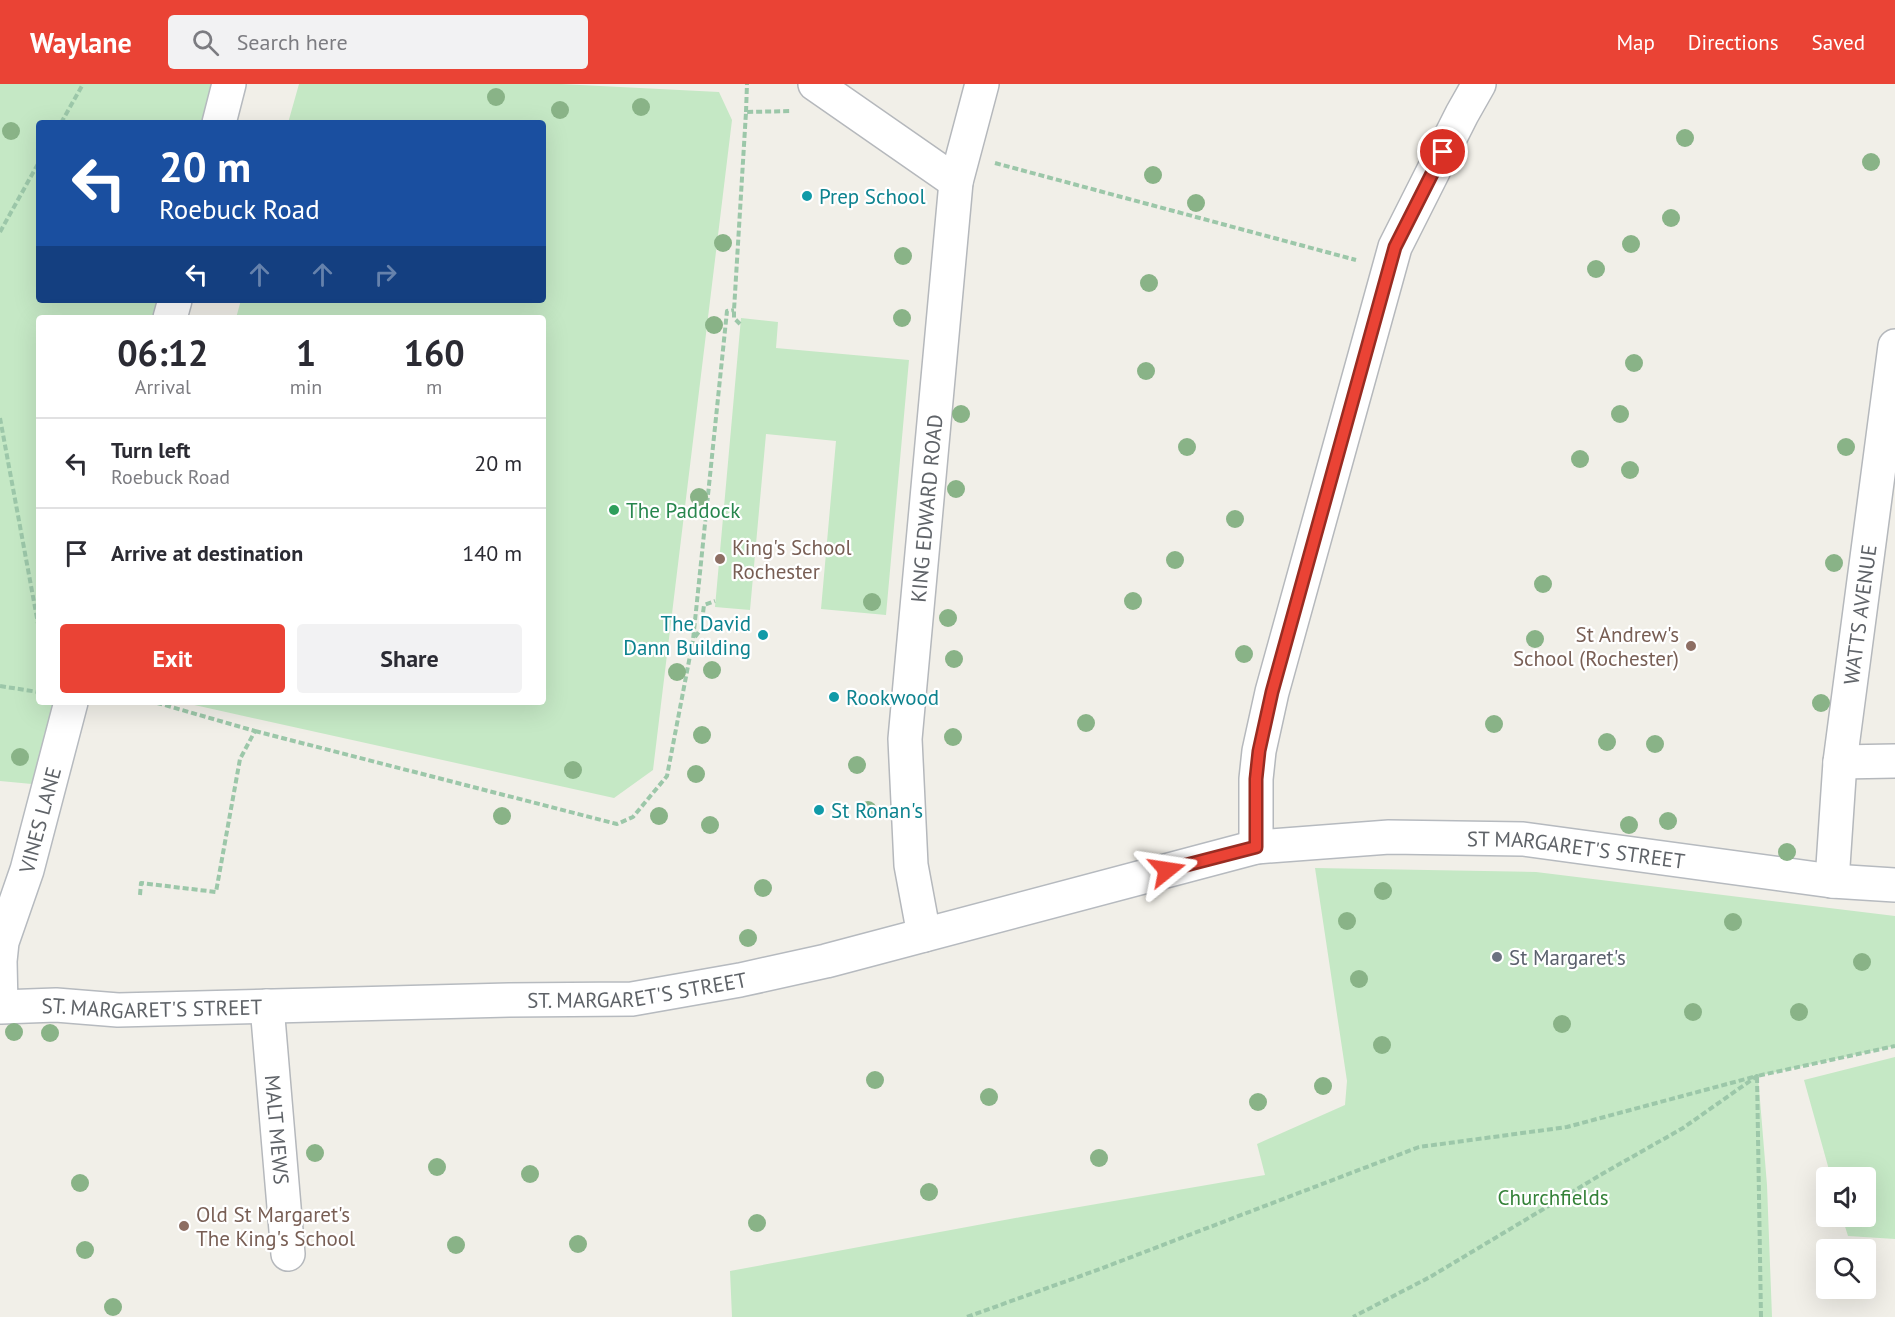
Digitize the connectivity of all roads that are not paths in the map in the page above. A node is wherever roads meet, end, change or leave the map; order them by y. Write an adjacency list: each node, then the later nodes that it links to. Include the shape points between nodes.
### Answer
1 (229, 84): 5 (street)
2 (982, 84): 6 (street, KING EDWARD ROAD)
3 (1479, 84): 11 (street, via 1395,247 1272,692 1259,751)
4 (807, 97): 6 (street)
5 (220, 120)
6 (959, 168): 14 (street, KING EDWARD ROAD, via 905,739 911,865)
7 (1895, 346): 10 (street, WATTS AVENUE)
8 (70, 705): 16 (street, VINES LANE, via 27,870 2,942)
9 (1895, 761): 10 (street)
10 (1839, 762): 12 (street, WATTS AVENUE)
11 (1256, 847): 12 (street, ST MARGARET'S STREET, via 1389,837 1523,839); 14 (street, ST. MARGARET'S STREET)
12 (1832, 882): 13 (street, ST MARGARET'S STREET)
13 (1895, 885)
14 (924, 935): 15 (street, ST. MARGARET'S STREET, via 740,980 632,999)
15 (267, 1006): 16 (street, ST. MARGARET'S STREET, via 118,1010 56,1005); 17 (street, MALT MEWS)
16 (0, 1007)
17 (288, 1254)

